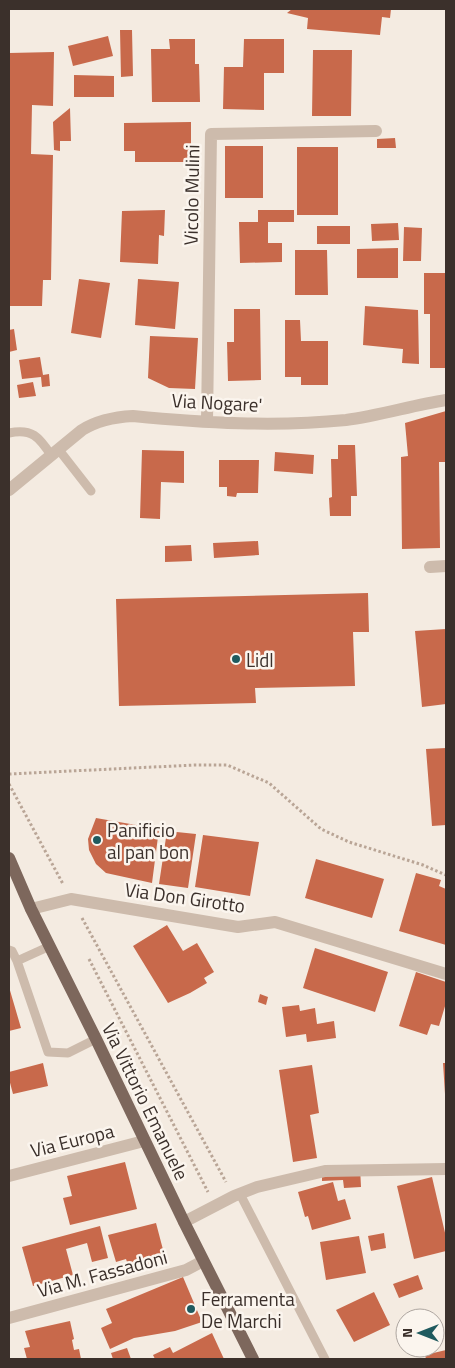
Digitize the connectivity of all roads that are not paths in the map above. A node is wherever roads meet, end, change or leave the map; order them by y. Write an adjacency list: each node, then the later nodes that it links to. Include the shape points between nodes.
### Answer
1 (376, 132): 3 (street, Vicolo Mulini, via 211,134)
2 (446, 400): 3 (street, Via Nogare', via 347,420 252,424)
3 (207, 422): 5 (street, Via Nogare', via 114,417 90,425)
4 (9, 432): 5 (lane, via 33,433)
5 (55, 452): 6 (street, Via Nogare'); 7 (lane)
6 (9, 490)
7 (92, 491)
8 (446, 566): 9 (street)
9 (430, 567)
10 (9, 858): 11 (main road, Via Vittorio Emanuele)
11 (32, 909): 12 (main road, Via Vittorio Emanuele); 15 (street, Via Don Girotto, via 72,899 238,927 275,922)
12 (50, 946): 14 (lane); 16 (main road, Via Vittorio Emanuele)
13 (9, 950): 14 (lane)
14 (17, 962): 16 (lane, via 48,1052 68,1053)
15 (446, 974)
16 (96, 1039): 17 (main road, Via Vittorio Emanuele)
17 (144, 1141): 19 (street, Via Europa); 21 (main road, Via Vittorio Emanuele)
18 (446, 1168): 20 (street, via 325,1171)
19 (9, 1176)
20 (237, 1195): 21 (street); 25 (lane)
21 (184, 1222): 22 (main road, Via Vittorio Emanuele)
22 (203, 1260): 23 (street, Via M. Fassadoni, via 186,1270); 24 (main road, Via Vittorio Emanuele)
23 (9, 1318)
24 (253, 1359)
25 (325, 1359)

